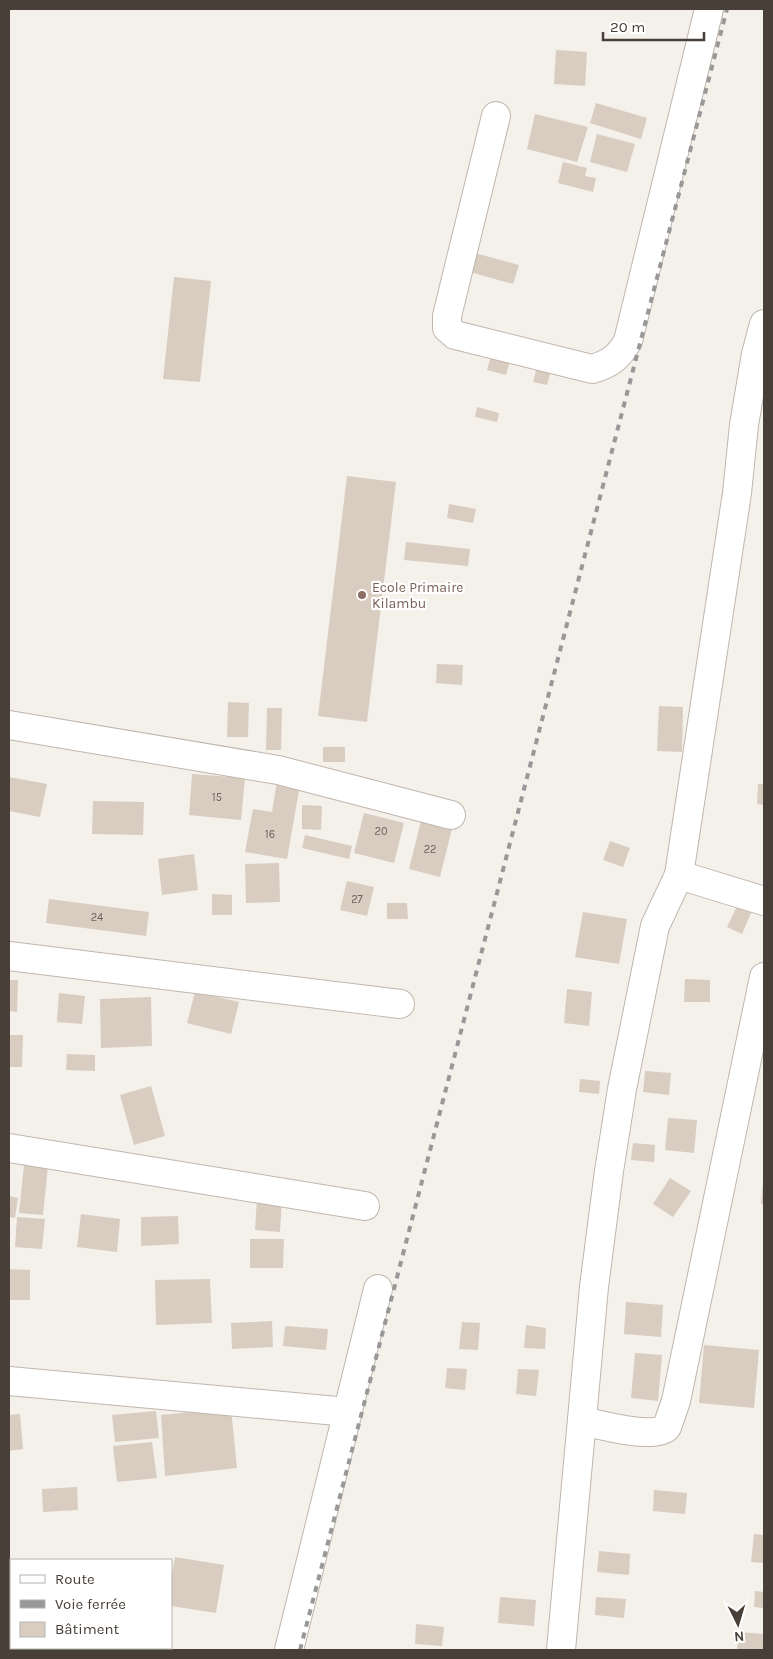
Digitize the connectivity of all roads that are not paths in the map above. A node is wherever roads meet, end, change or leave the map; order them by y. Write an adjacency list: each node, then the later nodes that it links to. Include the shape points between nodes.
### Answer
1 (710, 9): 2 (street, via 628,341 609,364 592,369 455,335 448,328 447,316)
2 (496, 116)
3 (764, 324): 4 (street)
4 (760, 355): 7 (street, via 744,425 737,493)
5 (9, 725): 6 (street, via 278,770)
6 (450, 815)
7 (679, 875): 8 (street); 17 (street, via 655,926 622,1089 595,1278)
8 (764, 901)
9 (9, 956): 11 (street)
10 (764, 977): 17 (street, via 676,1401 667,1427 658,1432 629,1430)
11 (400, 1004)
12 (9, 1148): 13 (street)
13 (365, 1206)
14 (378, 1289): 16 (street)
15 (9, 1381): 16 (street)
16 (348, 1412): 18 (street)
17 (582, 1421): 19 (street)
18 (289, 1650)
19 (561, 1650)

